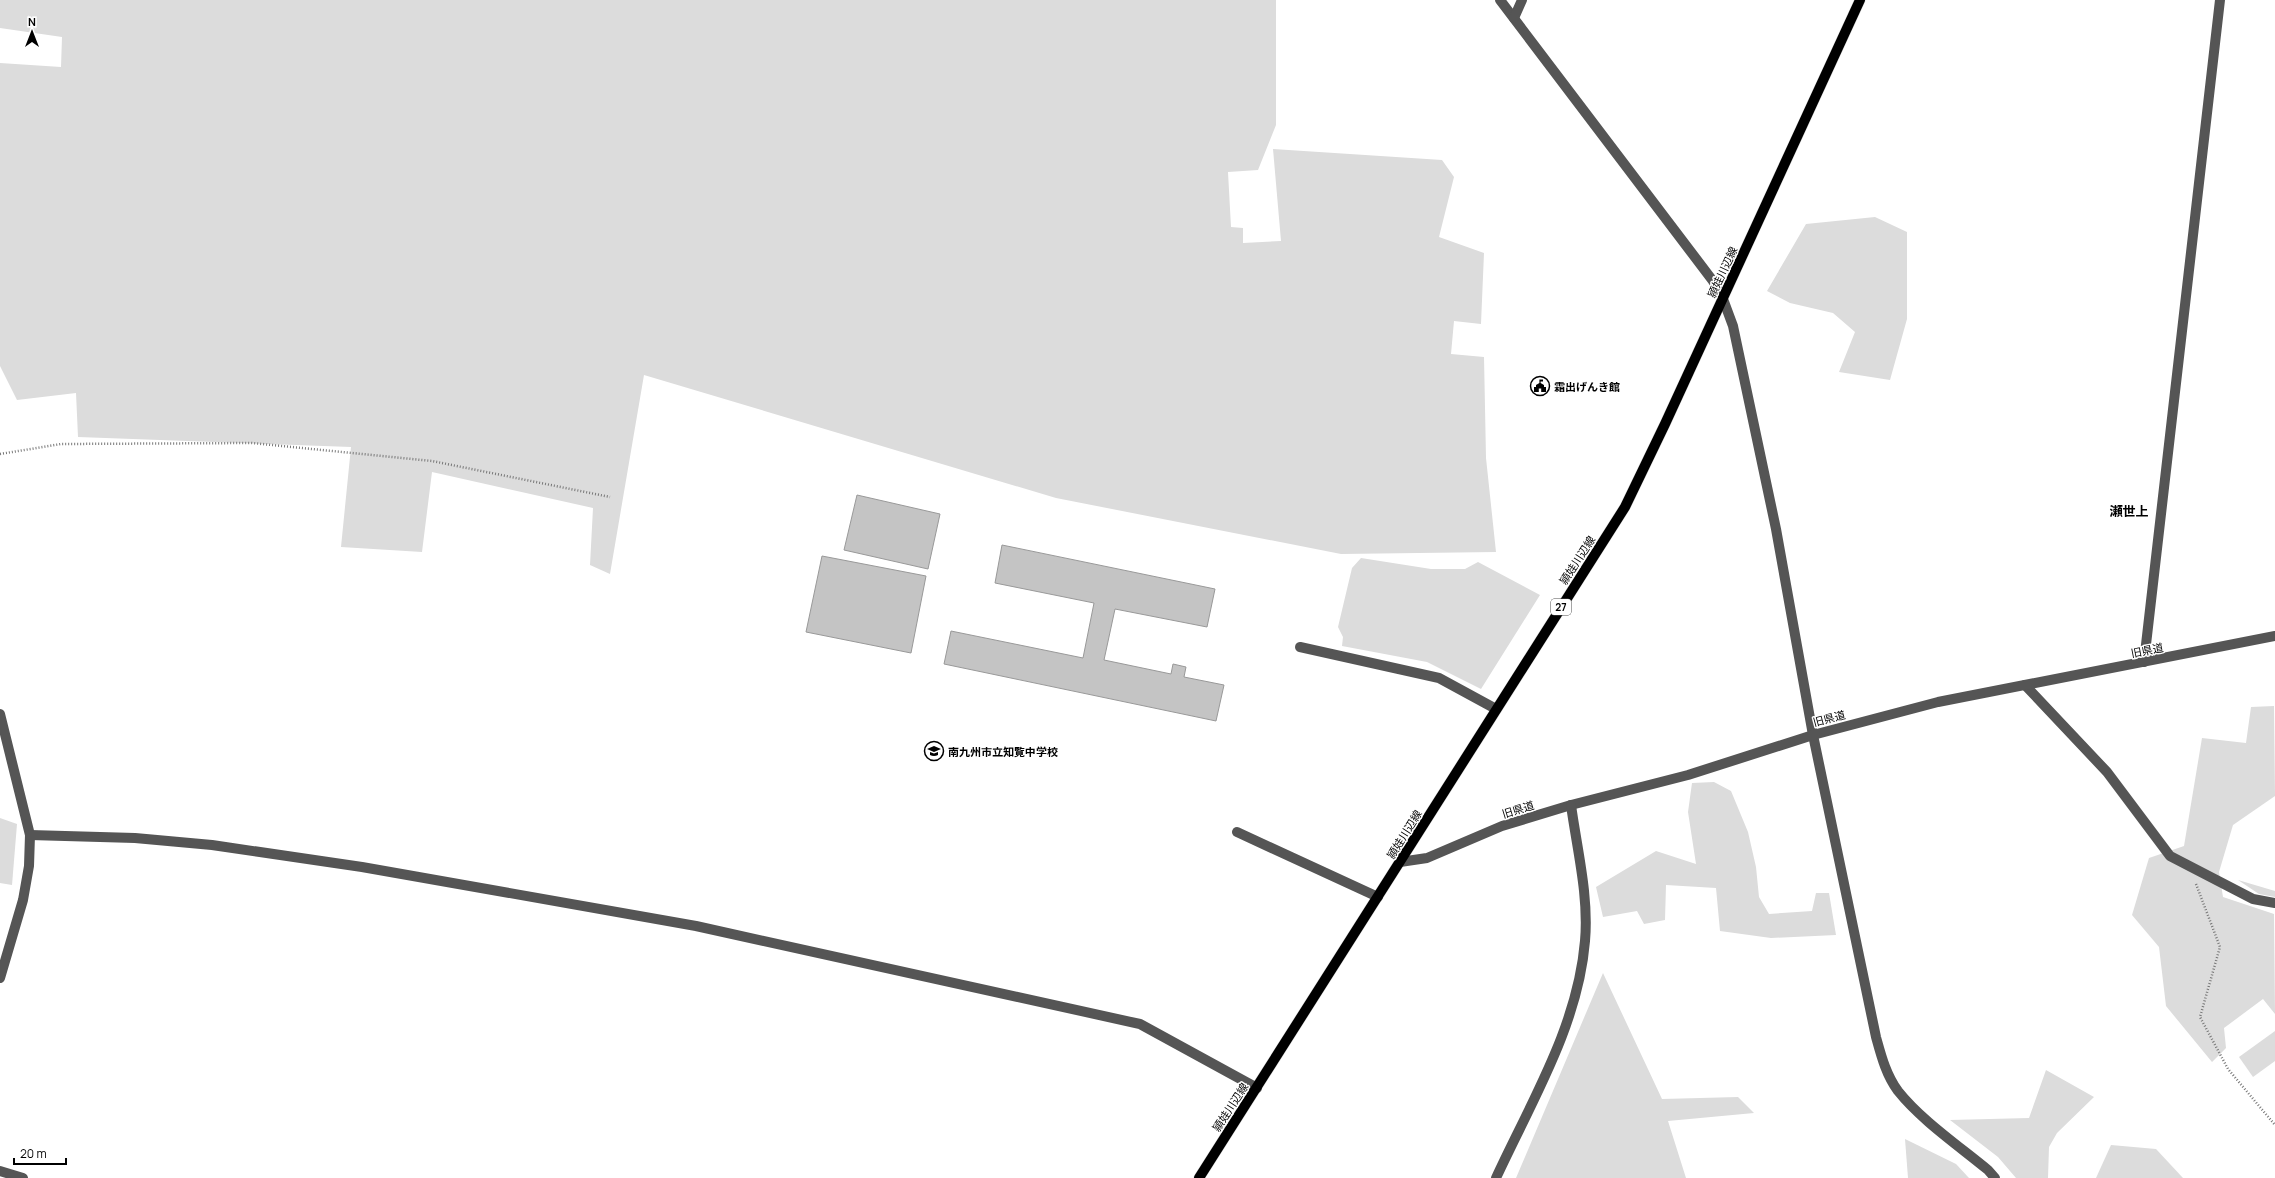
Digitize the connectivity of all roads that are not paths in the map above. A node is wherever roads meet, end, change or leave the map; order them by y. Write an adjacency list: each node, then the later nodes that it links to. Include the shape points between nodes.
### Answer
1 (1500, 0): 5 (street)
2 (1522, 0): 5 (street)
3 (1860, 0): 6 (main road, 頴娃川辺線 / 27)
4 (2220, 0): 9 (street)
5 (1514, 18): 6 (street, via 1713,281)
6 (1723, 299): 11 (main road, 頴娃川辺線 / 27, via 1625,507); 13 (street, via 1733,326 1776,529)
7 (2275, 636): 9 (street, 旧県道)
8 (1300, 647): 11 (street, via 1439,678)
9 (2144, 662): 10 (street, 旧県道)
10 (2025, 685): 13 (street, 旧県道, via 1938,702); 19 (street, via 2107,772 2170,856 2253,899)
11 (1496, 709): 17 (main road, 頴娃川辺線 / 27)
12 (0, 714): 16 (street)
13 (1813, 735): 14 (street, 旧県道, via 1688,775); 26 (street, via 1874,1029 1885,1068 1898,1090 1915,1108)
14 (1571, 805): 17 (street, 旧県道, via 1502,826 1427,858); 25 (street, via 1586,911 1586,940 1581,972 1564,1032)
15 (1237, 832): 18 (street)
16 (30, 835): 20 (street, via 29,866 23,900); 21 (street, via 135,838 212,845 362,867 696,926 1140,1024)
17 (1400, 862): 18 (main road, 頴娃川辺線 / 27)
18 (1378, 897): 21 (main road, 頴娃川辺線 / 27)
19 (2275, 903)
20 (0, 978)
21 (1257, 1088): 24 (main road, 頴娃川辺線 / 27)
22 (0, 1171): 23 (street)
23 (23, 1178)
24 (1199, 1178)
25 (1496, 1178)
26 (1995, 1178)

